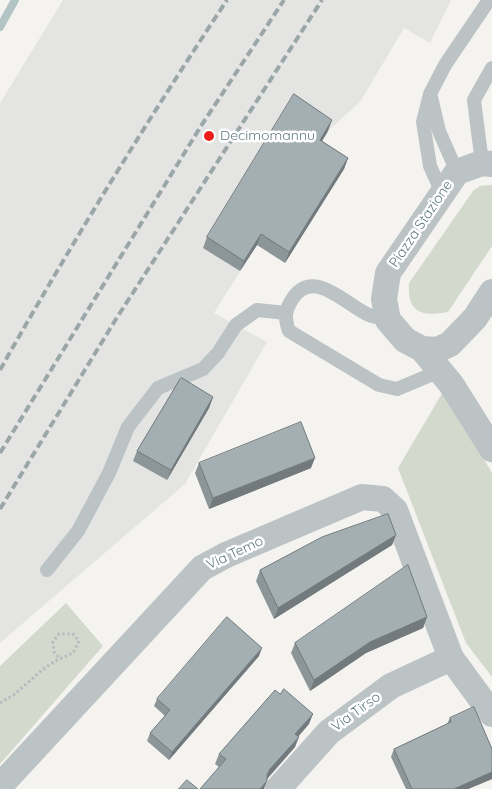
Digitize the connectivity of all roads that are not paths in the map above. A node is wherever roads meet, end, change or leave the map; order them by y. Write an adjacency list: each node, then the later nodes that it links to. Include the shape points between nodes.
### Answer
1 (489, 0): 3 (lane, via 445,65)
2 (492, 68): 4 (lane, via 474,100)
3 (430, 94): 5 (lane); 5 (lane, via 423,122 430,166)
4 (487, 163): 5 (street, Piazza Stazione)
5 (449, 182): 8 (street, Piazza Stazione, via 388,273 384,300)
6 (492, 292): 9 (street, via 475,318 450,344 437,350)
7 (286, 313): 8 (lane, via 297,292 308,286 325,287 369,315); 10 (lane, via 289,330 379,385 397,389); 12 (lane, via 257,310 236,324 218,353 203,369 158,388 128,428 109,474 78,531)
8 (388, 320): 9 (street, via 405,340)
9 (422, 350): 10 (street)
10 (440, 371): 11 (street)
11 (492, 450)
12 (47, 570)
13 (451, 658): 14 (street, Via Temo); 15 (street, Via Temo, via 396,510 383,499 362,497 202,568); 16 (street, Via Tirso, via 391,686 329,732)
14 (492, 714)
15 (0, 786)
16 (278, 789)

